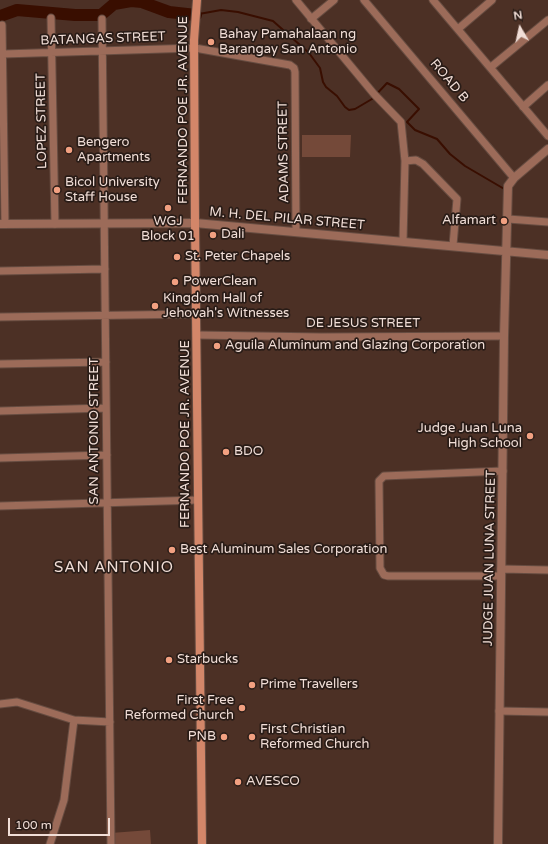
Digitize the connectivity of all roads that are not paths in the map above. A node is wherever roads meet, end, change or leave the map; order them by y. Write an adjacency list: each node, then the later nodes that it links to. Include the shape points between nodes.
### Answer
1 (197, 0): 13 (main road, FERNANDO POE JR. AVENUE)
2 (296, 0): 9 (street)
3 (334, 0): 9 (street)
4 (364, 0): 25 (street, ROAD B)
5 (433, 0): 12 (street)
6 (492, 0): 12 (street)
7 (51, 18): 15 (street, LOPEZ STREET)
8 (102, 18): 14 (street, SAN ANTONIO STREET)
9 (311, 18): 24 (street, via 401,122)
10 (548, 20): 17 (street)
11 (2, 25): 16 (street)
12 (458, 29): 17 (street)
13 (195, 48): 14 (street, BATANGAS STREET); 18 (street, BATANGAS STREET, via 286,63 294,68); 29 (main road, FERNANDO POE JR. AVENUE)
14 (103, 50): 15 (street, BATANGAS STREET); 28 (street, SAN ANTONIO STREET)
15 (53, 52): 16 (street, BATANGAS STREET); 31 (street, LOPEZ STREET)
16 (3, 54): 21 (street)
17 (491, 67): 20 (street)
18 (295, 72): 32 (street, ADAMS STREET)
19 (548, 85): 20 (street)
20 (523, 107): 22 (street)
21 (2, 131): 30 (street)
22 (548, 136)
23 (548, 149): 25 (street)
24 (405, 161): 33 (street); 34 (street, via 416,160 423,164 457,199)
25 (514, 178): 26 (street, JUDGE JUAN LUNA STREET, via 508,186)
26 (508, 219): 27 (street); 35 (street, JUDGE JUAN LUNA STREET)
27 (548, 222)
28 (104, 223): 29 (street, M. H. DEL PILAR STREET); 31 (street, M. H. DEL PILAR STREET); 37 (street, SAN ANTONIO STREET)
29 (195, 223): 32 (street, M. H. DEL PILAR STREET); 39 (main road, FERNANDO POE JR. AVENUE)
30 (3, 224): 31 (street, M. H. DEL PILAR STREET)
31 (55, 224)
32 (296, 231): 33 (street, M. H. DEL PILAR STREET)
33 (403, 241): 34 (street, M. H. DEL PILAR STREET)
34 (453, 245): 35 (street, M. H. DEL PILAR STREET)
35 (508, 251): 36 (street, M. H. DEL PILAR STREET); 43 (street, JUDGE JUAN LUNA STREET)
36 (548, 255)
37 (105, 269): 38 (street); 40 (street, SAN ANTONIO STREET)
38 (0, 271)
39 (197, 314): 40 (street); 42 (main road, FERNANDO POE JR. AVENUE)
40 (106, 316): 41 (street); 44 (street, SAN ANTONIO STREET)
41 (0, 317)
42 (197, 335): 43 (street, DE JESUS STREET); 51 (main road, FERNANDO POE JR. AVENUE)
43 (504, 336): 50 (street, JUDGE JUAN LUNA STREET)
44 (106, 362): 45 (street); 46 (street, SAN ANTONIO STREET)
45 (0, 364)
46 (106, 408): 47 (street); 48 (street, SAN ANTONIO STREET)
47 (0, 411)
48 (107, 455): 49 (street); 52 (street, SAN ANTONIO STREET)
49 (0, 458)
50 (503, 471): 55 (street, JUDGE JUAN LUNA STREET); 55 (street, via 381,478 379,481 381,572 388,576)
51 (198, 500): 52 (street); 63 (main road, FERNANDO POE JR. AVENUE)
52 (107, 501): 53 (street); 60 (street, SAN ANTONIO STREET)
53 (0, 506)
54 (548, 570): 55 (street)
55 (501, 573): 57 (street, JUDGE JUAN LUNA STREET)
56 (0, 704): 59 (street, via 17,702 31,705)
57 (499, 711): 58 (street); 64 (street, JUDGE JUAN LUNA STREET)
58 (548, 712)
59 (74, 720): 60 (street); 61 (street, via 64,800)
60 (110, 722): 62 (street, SAN ANTONIO STREET)
61 (50, 844)
62 (111, 844)
63 (202, 844)
64 (498, 844)

